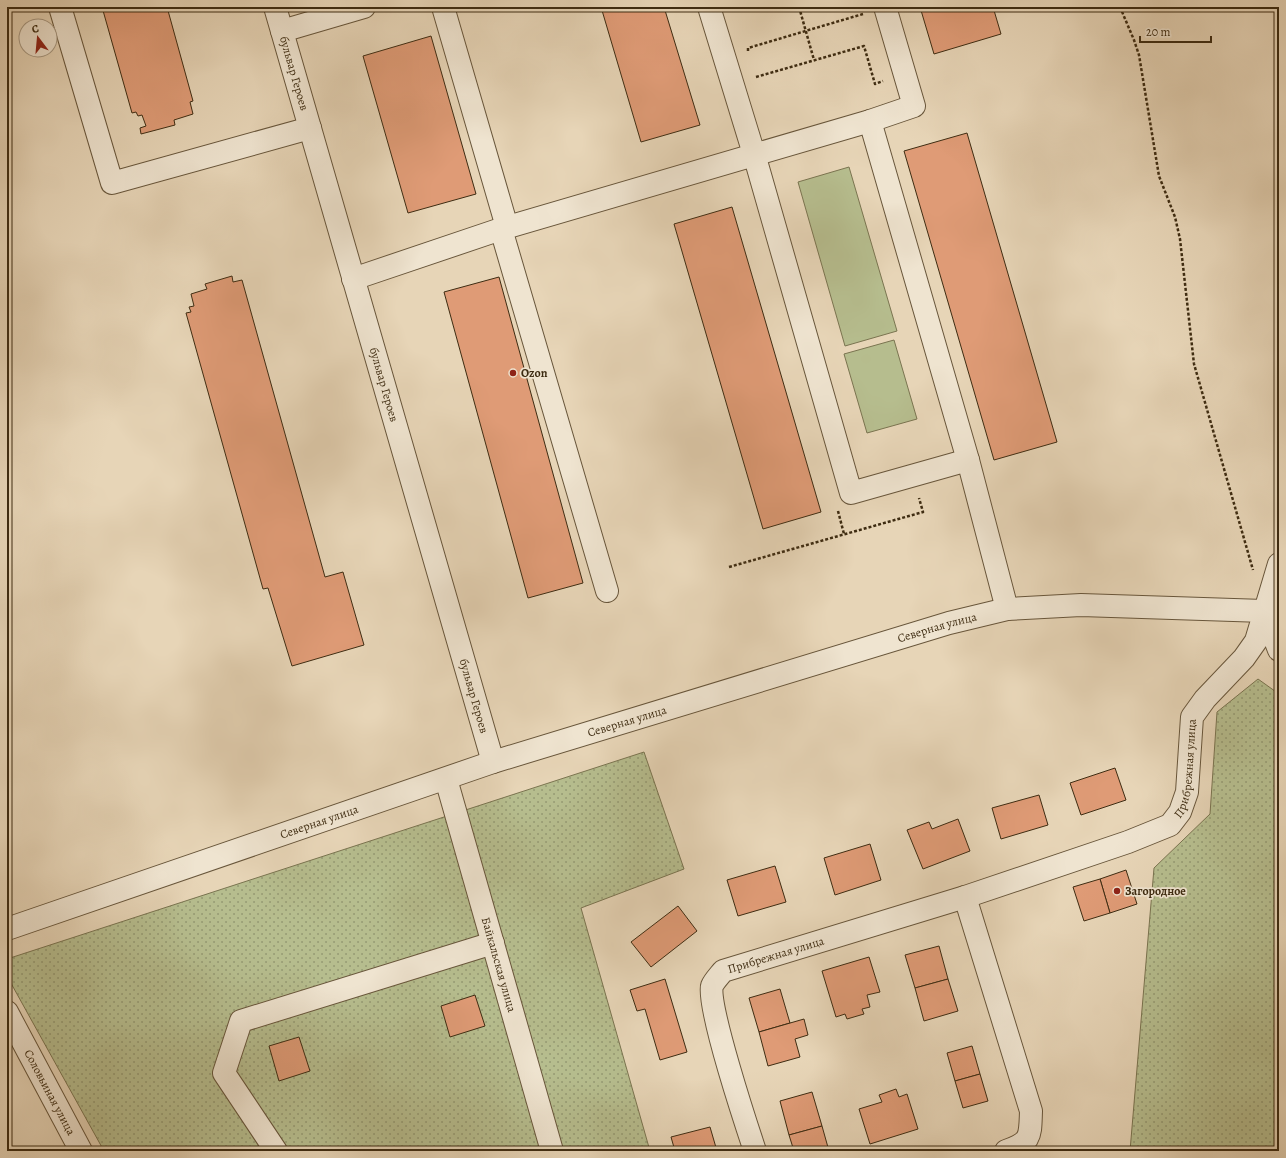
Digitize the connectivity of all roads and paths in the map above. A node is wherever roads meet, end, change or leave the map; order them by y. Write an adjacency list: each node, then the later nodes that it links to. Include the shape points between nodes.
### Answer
1 (60, 7): 16 (street, via 112,183)
2 (275, 7): 9 (street, бульвар Героев)
3 (364, 7): 9 (street)
4 (443, 7): 18 (street)
5 (709, 7): 17 (street)
6 (800, 7): 10 (path)
7 (885, 7): 10 (path); 14 (street)
8 (1120, 7): 26 (path, via 1139,55 1159,176 1175,217 1180,239 1194,364)
9 (282, 31): 16 (street, бульвар Героев)
10 (806, 31): 11 (path, via 748,48); 12 (path)
11 (750, 55)
12 (814, 60): 13 (path, via 756,78); 14 (path, via 864,46 875,84)
13 (754, 70)
14 (905, 75): 15 (street, via 914,106)
15 (870, 121): 17 (street); 20 (street)
16 (310, 128): 19 (street, бульвар Героев)
17 (754, 154): 18 (street); 21 (street, via 851,493)
18 (504, 228): 19 (street); 27 (street)
19 (353, 279): 31 (street, бульвар Героев)
20 (968, 460): 21 (street); 28 (street)
21 (913, 476): 23 (path, via 923,512)
22 (836, 504): 23 (path)
23 (844, 534): 25 (path)
24 (1279, 564): 29 (street, Прибрежная улица)
25 (729, 567)
26 (1254, 574)
27 (607, 591)
28 (1006, 609): 29 (street, Северная улица, via 1081,605); 31 (street, Северная улица, via 949,623)
29 (1264, 611): 30 (street); 33 (street, Прибрежная улица, via 1256,641 1244,658 1204,699 1192,717 1186,792 1180,812 1170,825 1128,842)
30 (1279, 650)
31 (493, 762): 32 (street, Северная улица)
32 (446, 779): 34 (street, Северная улица); 35 (street, Байкальская улица)
33 (965, 896): 40 (street, Прибрежная улица, via 724,971 712,986 712,1004); 41 (street, via 1032,1111 1030,1135 1020,1146)
34 (7, 929)
35 (493, 943): 38 (street, via 241,1022 224,1073); 39 (street, Байкальская улица)
36 (7, 1012): 37 (street, Соловьиная улица)
37 (81, 1151)
38 (276, 1151)
39 (552, 1151)
40 (755, 1151)
41 (1006, 1151)

